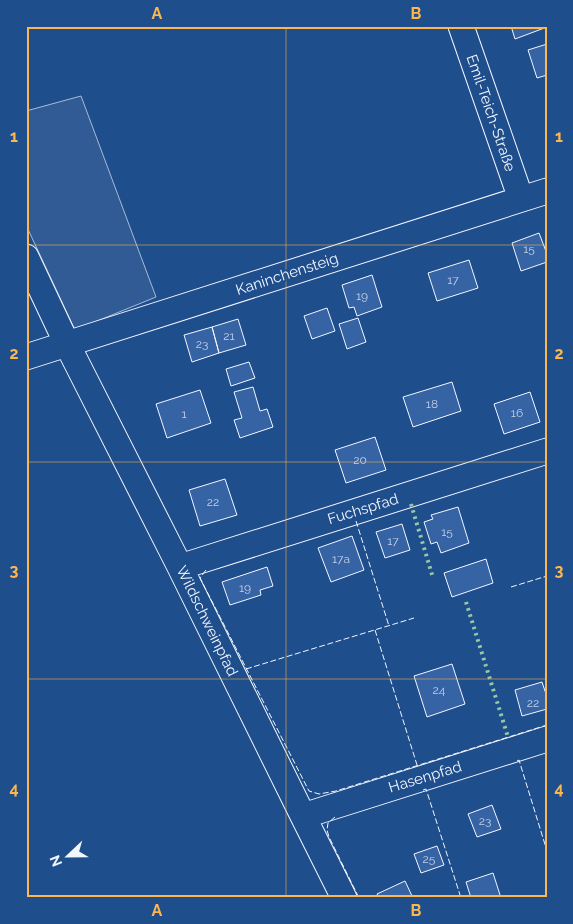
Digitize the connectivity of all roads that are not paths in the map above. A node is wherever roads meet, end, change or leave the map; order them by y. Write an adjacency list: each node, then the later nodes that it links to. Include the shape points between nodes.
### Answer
1 (461, 26): 3 (street, Emil-Teich-Straße)
2 (547, 191): 3 (street, Kaninchensteig)
3 (521, 199): 5 (street, Kaninchensteig)
4 (26, 257): 5 (street, Wildschweinpfad)
5 (67, 344): 6 (street, Kaninchensteig); 8 (street, Wildschweinpfad)
6 (26, 357)
7 (547, 451): 8 (street, Fuchspfad)
8 (180, 567): 10 (street, Wildschweinpfad)
9 (547, 739): 10 (street, Hasenpfad)
10 (303, 816): 11 (street, Wildschweinpfad)
11 (344, 898)

